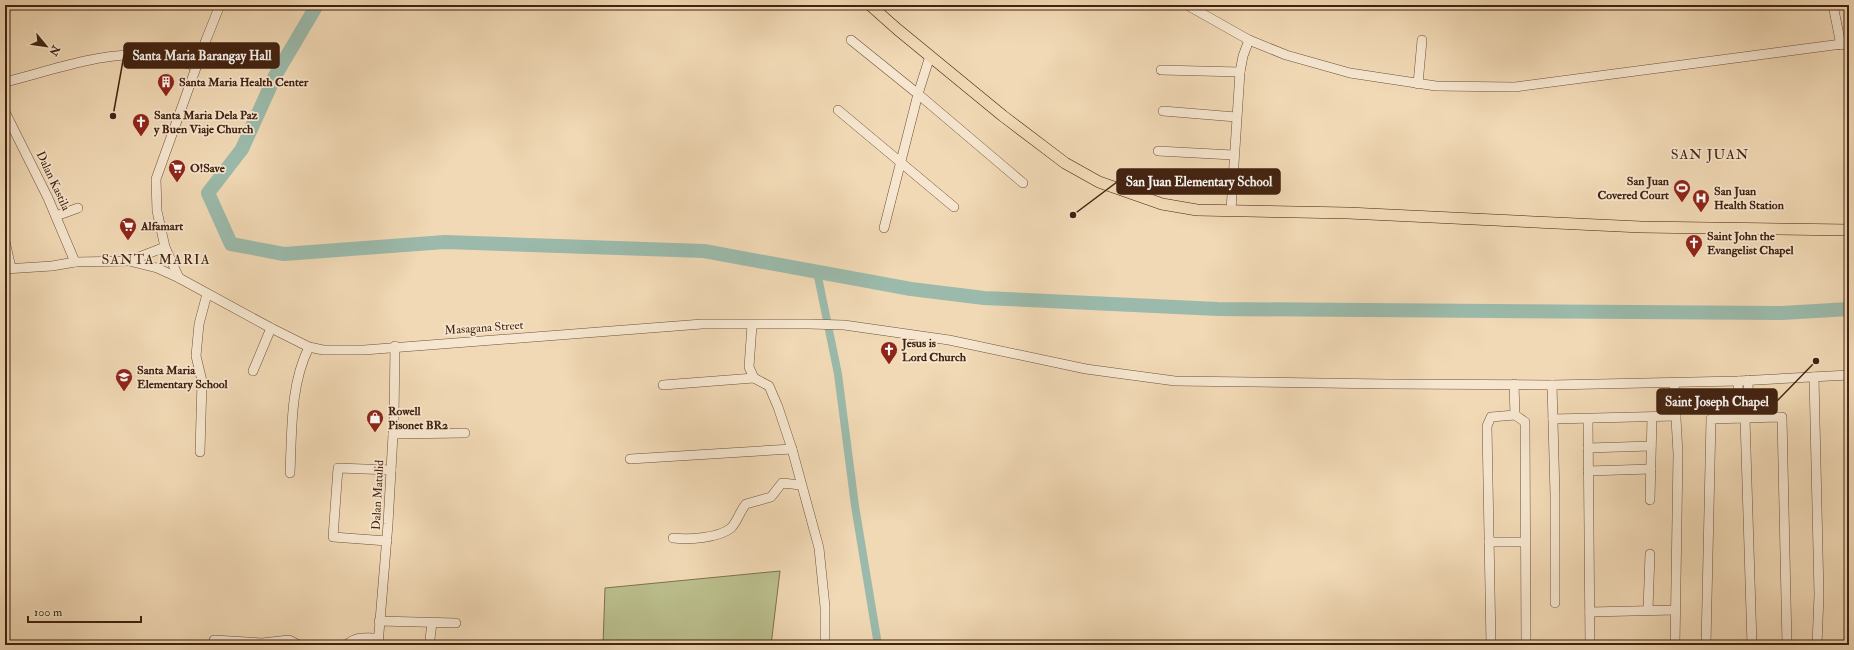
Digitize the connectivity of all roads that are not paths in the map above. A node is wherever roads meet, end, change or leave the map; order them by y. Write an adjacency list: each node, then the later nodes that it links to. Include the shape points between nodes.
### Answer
1 (220, 5): 10 (street)
2 (870, 5): 9 (main road)
3 (1187, 5): 6 (street)
4 (1833, 5): 8 (street)
5 (851, 40): 15 (street)
6 (1249, 40): 12 (street, via 1242,56); 14 (street, via 1286,55 1350,72)
7 (1422, 40): 14 (street)
8 (1845, 44): 14 (street, via 1515,87)
9 (930, 56): 15 (street); 26 (main road, via 1065,163 1099,182 1162,204 1197,210)
10 (197, 66): 13 (street, via 149,56 129,55 96,59); 31 (street, via 156,178 157,211)
11 (1161, 70): 12 (street)
12 (1240, 72): 19 (street)
13 (5, 82)
14 (1418, 84)
15 (918, 94): 22 (street); 23 (street)
16 (838, 110): 22 (street)
17 (1164, 111): 19 (street)
18 (5, 112): 27 (street, Dalan Kastila)
19 (1236, 117): 21 (street)
20 (1158, 151): 21 (street)
21 (1233, 155): 26 (street)
22 (901, 162): 24 (street); 28 (street)
23 (1023, 183)
24 (954, 207)
25 (78, 208): 27 (street)
26 (1231, 210): 29 (main road, via 1386,214 1641,227)
27 (56, 216): 33 (street, Dalan Kastila)
28 (884, 228)
29 (1849, 230)
30 (5, 241): 34 (street)
31 (165, 247): 32 (street); 35 (street)
32 (129, 261): 33 (street); 35 (street, Masagana Street, via 157,268)
33 (75, 262): 34 (street)
34 (8, 269)
35 (179, 278): 36 (street, Masagana Street)
36 (207, 294): 38 (street, Masagana Street); 61 (street, via 199,324 196,356 202,381)
37 (752, 325): 39 (street, Masagana Street, via 702,324); 44 (street, via 749,367); 47 (street, Masagana Street, via 844,325 949,340 1086,369 1175,381)
38 (271, 328): 40 (street, Masagana Street); 41 (street)
39 (395, 346): 40 (street, Masagana Street, via 364,350); 57 (street, Dalan Matulid)
40 (309, 347): 66 (street, via 296,386)
41 (253, 371)
42 (1849, 375): 43 (street, Masagana Street)
43 (1814, 377): 45 (street, Masagana Street); 94 (street, via 1819,595)
44 (754, 378): 48 (street); 60 (street, via 769,386)
45 (1743, 380): 46 (street, Masagana Street); 54 (street)
46 (1674, 383): 49 (street, Masagana Street); 51 (street)
47 (1514, 384): 49 (street, Masagana Street); 50 (street)
48 (663, 385)
49 (1552, 385): 55 (street)
50 (1515, 415): 71 (street, via 1491,417 1488,422); 72 (street, via 1525,422)
51 (1676, 416): 52 (street); 76 (street, via 1678,454)
52 (1652, 417): 53 (street); 58 (street)
53 (1588, 418): 55 (street); 59 (street)
54 (1744, 418): 91 (street, via 1711,419); 92 (street); 93 (street, via 1782,418)
55 (1553, 419): 74 (street)
56 (465, 433): 57 (street)
57 (394, 434): 64 (street, Dalan Matulid)
58 (1651, 446): 59 (street); 63 (street)
59 (1588, 448): 65 (street)
60 (792, 449): 62 (street); 67 (street)
61 (200, 452)
62 (630, 459)
63 (1651, 469): 65 (street); 68 (street)
64 (391, 470): 70 (street, Dalan Matulid); 70 (street, via 338,468 333,537)
65 (1588, 471): 77 (street)
66 (290, 473)
67 (801, 485): 69 (street, via 782,483 771,497 746,504 732,527 725,532 693,539); 86 (street, via 819,548 826,607)
68 (1650, 500)
69 (673, 538)
70 (387, 541): 78 (street, Dalan Matulid)
71 (1489, 542): 72 (street); 87 (street)
72 (1525, 542): 88 (street)
73 (1650, 554): 75 (street)
74 (1555, 603)
75 (1648, 610): 76 (street); 77 (street)
76 (1675, 610): 90 (street)
77 (1590, 612): 89 (street)
78 (379, 621): 79 (street); 83 (street, Dalan Matulid)
79 (432, 623): 80 (street); 81 (street)
80 (456, 623)
81 (430, 639)
82 (214, 640): 84 (street, via 262,643 289,640)
83 (378, 642): 85 (street, via 357,638 352,639)
84 (299, 645)
85 (347, 645)
86 (825, 645)
87 (1491, 645)
88 (1526, 645)
89 (1590, 645)
90 (1675, 645)
91 (1706, 645)
92 (1752, 645)
93 (1788, 645)
94 (1817, 645)

